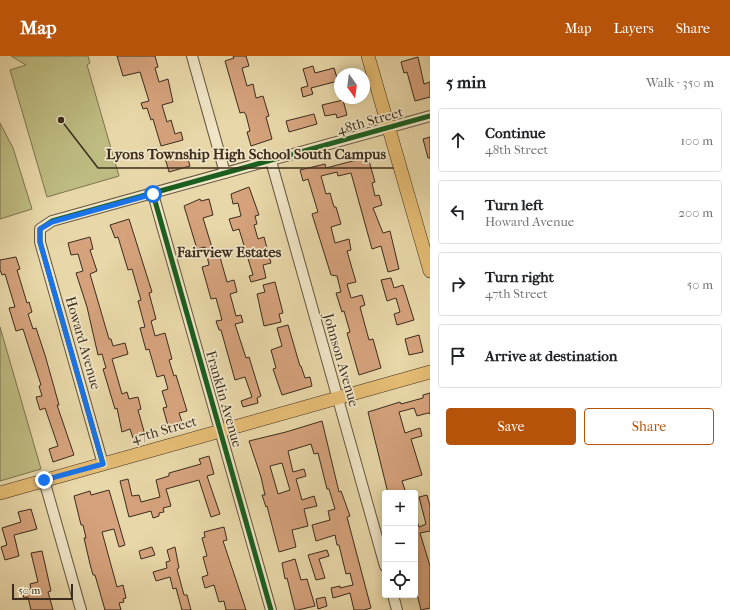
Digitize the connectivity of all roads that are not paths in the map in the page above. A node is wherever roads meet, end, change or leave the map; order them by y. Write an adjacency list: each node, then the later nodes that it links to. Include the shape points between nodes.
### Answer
1 (192, 56): 6 (street)
2 (368, 56): 4 (main road)
3 (430, 116): 4 (street, 48th Street)
4 (389, 128): 5 (street, 48th Street); 9 (main road)
5 (271, 161): 6 (street, 48th Street); 11 (street, Johnson Avenue)
6 (225, 173): 7 (street, 48th Street)
7 (153, 194): 8 (street, 48th Street, via 52,222); 12 (street, Franklin Avenue)
8 (40, 229): 13 (street, Howard Avenue, via 40,242)
9 (430, 271)
10 (430, 372): 11 (main road, 47th Street)
11 (338, 398): 12 (main road, 47th Street); 16 (street, Johnson Avenue)
12 (220, 431): 13 (main road, 47th Street); 19 (street, Franklin Avenue)
13 (103, 464): 14 (main road, 47th Street)
14 (44, 480): 15 (main road, 47th Street); 18 (street)
15 (0, 493)
16 (384, 562)
17 (394, 598): 20 (street)
18 (81, 610)
19 (271, 610)
20 (397, 610)

